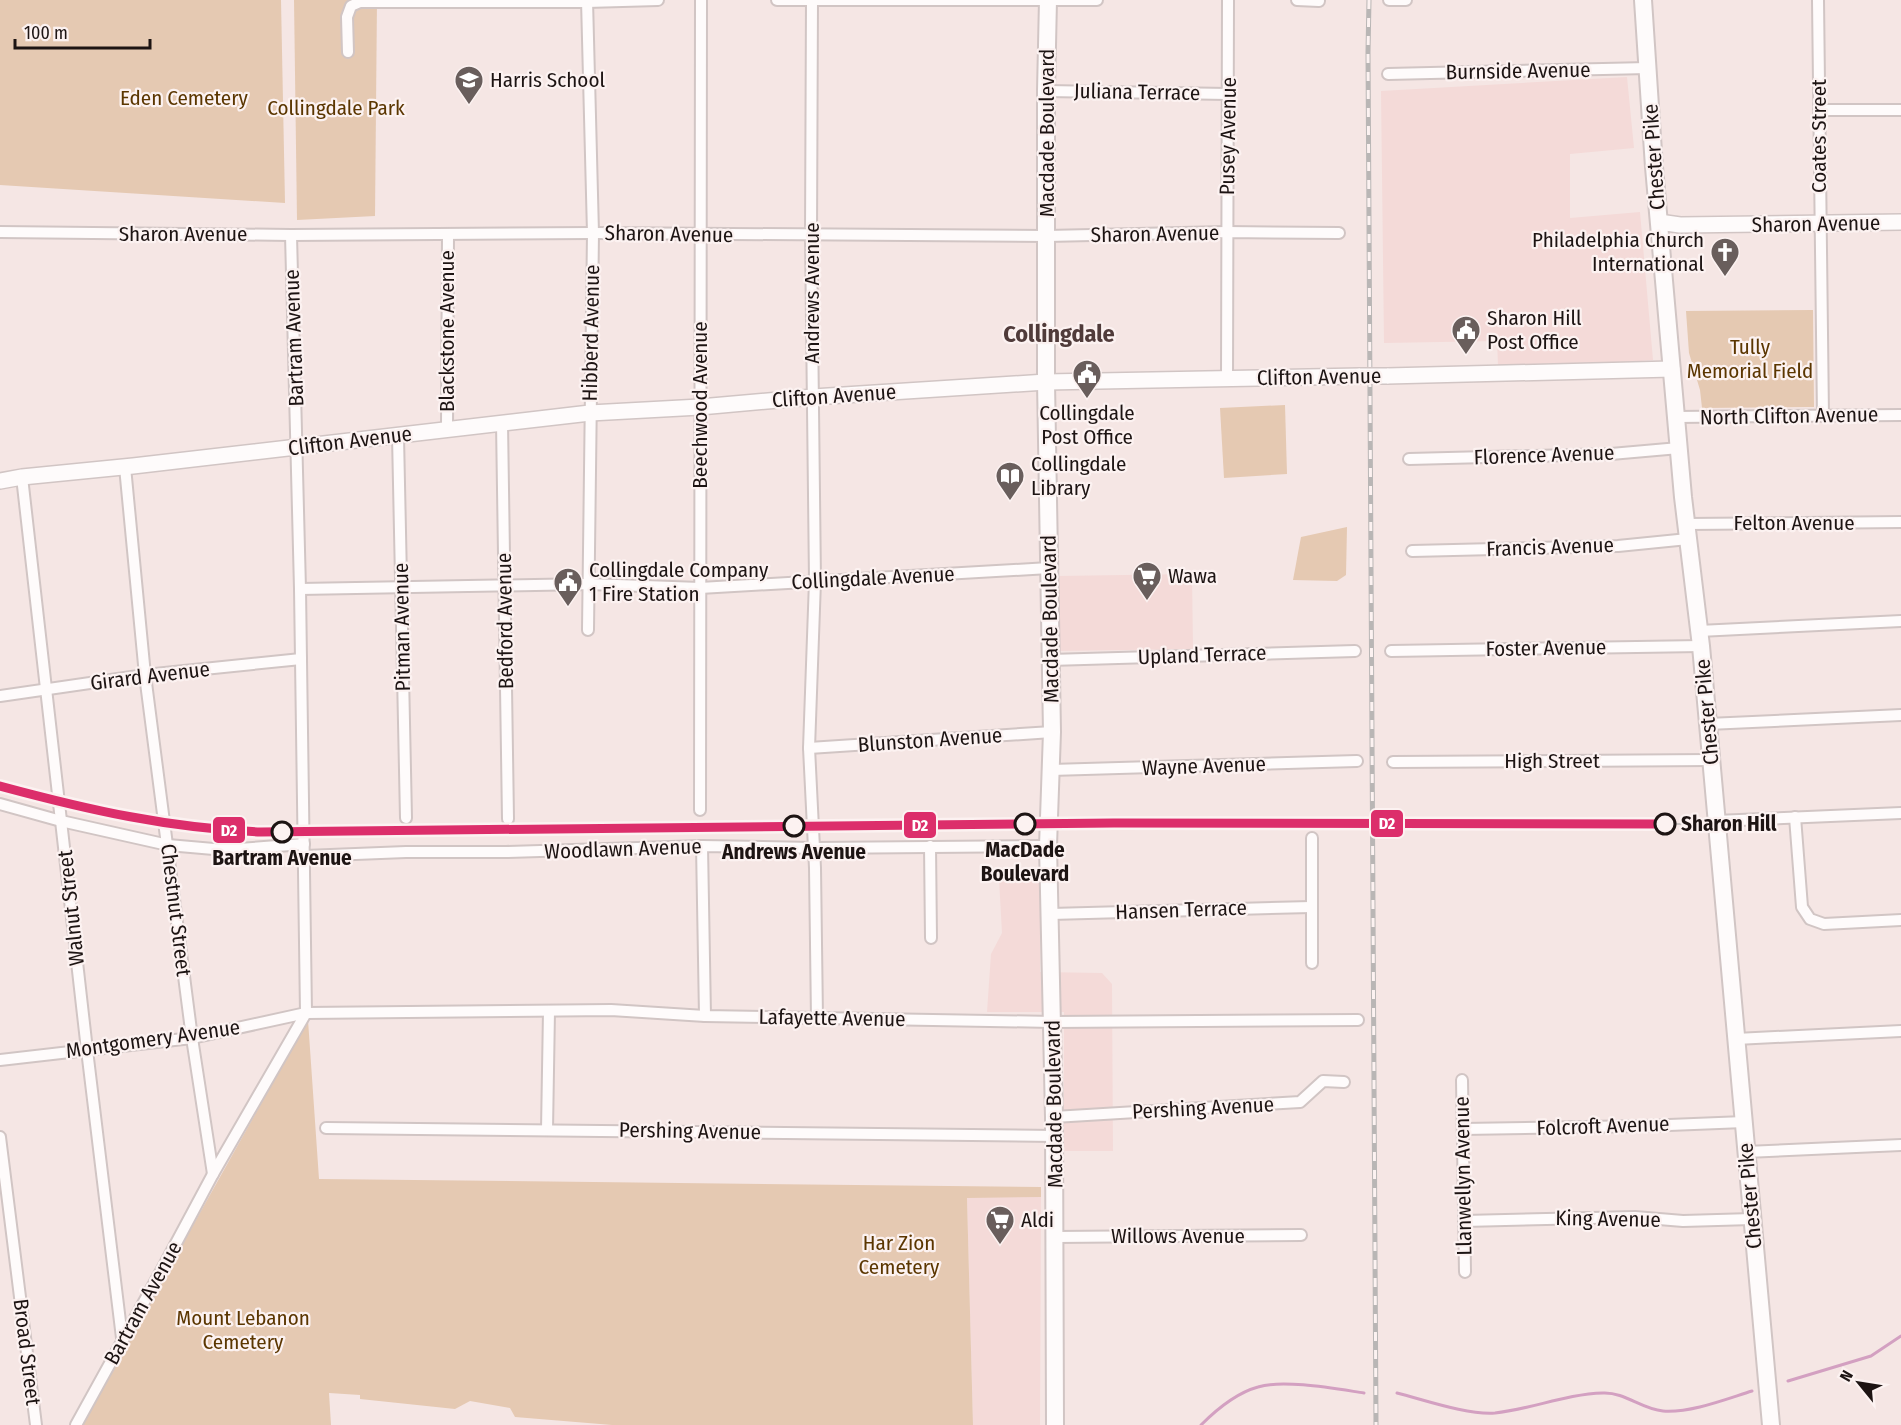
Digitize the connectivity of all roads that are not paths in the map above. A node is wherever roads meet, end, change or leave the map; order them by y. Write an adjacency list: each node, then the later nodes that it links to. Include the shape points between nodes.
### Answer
1 (658, 0): 13 (street)
2 (701, 0): 30 (street, Beechwood Avenue)
3 (777, 0): 4 (street)
4 (812, 0): 5 (street); 32 (street, Andrews Avenue)
5 (1048, 0): 6 (street); 18 (main road, Macdade Boulevard)
6 (1097, 0)
7 (1228, 0): 19 (street, Pusey Avenue)
8 (1297, 0): 14 (street)
9 (1389, 0): 10 (street)
10 (1406, 0)
11 (1642, 0): 16 (main road, Chester Pike)
12 (1818, 0): 20 (street, Coates Street)
13 (587, 1): 15 (street, via 360,2 351,6 347,17); 27 (street, Hibberd Avenue)
14 (1319, 1)
15 (348, 52)
16 (1648, 68): 17 (street, Burnside Avenue); 22 (main road, Chester Pike)
17 (1388, 74)
18 (1046, 91): 19 (street, Juliana Terrace); 33 (main road, Macdade Boulevard)
19 (1228, 94): 26 (street, Pusey Avenue)
20 (1819, 110): 21 (street); 24 (street, Coates Street)
21 (1901, 110)
22 (1659, 222): 24 (street, Sharon Avenue); 34 (main road, Chester Pike)
23 (1901, 222): 24 (street, Sharon Avenue)
24 (1819, 224): 41 (street, Coates Street)
25 (0, 232): 31 (street, Sharon Avenue)
26 (1227, 232): 28 (street, Sharon Avenue); 33 (street, Sharon Avenue); 35 (street, Pusey Avenue)
27 (593, 233): 29 (street, Sharon Avenue); 30 (street, Sharon Avenue); 39 (street, Hibberd Avenue)
28 (1339, 233)
29 (448, 234): 31 (street, Sharon Avenue); 44 (street, Blackstone Avenue)
30 (700, 234): 32 (street, Sharon Avenue); 38 (street, Beechwood Avenue)
31 (291, 235): 46 (street, Bartram Avenue)
32 (811, 235): 33 (street, Sharon Avenue); 37 (street, Andrews Avenue)
33 (1047, 236): 36 (main road, Macdade Boulevard)
34 (1672, 369): 35 (street, Clifton Avenue, bridge); 42 (main road, Chester Pike)
35 (1227, 380): 36 (street, Clifton Avenue)
36 (1046, 382): 37 (street, Clifton Avenue); 55 (main road, Macdade Boulevard)
37 (813, 397): 38 (street, Clifton Avenue); 56 (street, Andrews Avenue)
38 (700, 407): 39 (street, Clifton Avenue); 59 (street, Beechwood Avenue)
39 (590, 413): 43 (street, Clifton Avenue); 57 (street, Hibberd Avenue)
40 (1901, 415): 41 (street, North Clifton Avenue)
41 (1823, 416): 42 (street, North Clifton Avenue)
42 (1676, 417): 47 (main road, Chester Pike)
43 (502, 423): 44 (street, Clifton Avenue); 58 (street, Bedford Avenue)
44 (447, 429): 45 (street, Clifton Avenue)
45 (398, 436): 46 (street, Clifton Avenue); 61 (street, Pitman Avenue)
46 (297, 447): 49 (street, Clifton Avenue); 60 (street, Bartram Avenue)
47 (1679, 448): 48 (street, Florence Avenue, via 1611,454); 53 (main road, Chester Pike)
48 (1409, 459)
49 (125, 467): 50 (street, Clifton Avenue); 69 (street, Chestnut Street)
50 (22, 477): 51 (street, Clifton Avenue); 70 (street, Walnut Street)
51 (0, 481)
52 (1901, 522): 53 (street, Felton Avenue)
53 (1687, 532): 54 (street, Francis Avenue, via 1618,546); 64 (main road, Chester Pike)
54 (1412, 551)
55 (1049, 568): 56 (street, Collingdale Avenue); 68 (main road, Macdade Boulevard)
56 (814, 581): 59 (street, Collingdale Avenue); 75 (street, Andrews Avenue)
57 (588, 584): 58 (street, Collingdale Avenue); 59 (street, Collingdale Avenue); 63 (street, Hibberd Avenue)
58 (505, 587): 61 (street, Collingdale Avenue); 85 (street, Bedford Avenue)
59 (700, 588): 81 (street, Beechwood Avenue)
60 (300, 589): 61 (street, Collingdale Avenue); 67 (street, Bartram Avenue)
61 (401, 589): 83 (street, Pitman Avenue)
62 (1901, 621): 64 (street, Foster Avenue)
63 (588, 630)
64 (1700, 638): 66 (street, Foster Avenue); 73 (main road, Chester Pike)
65 (1355, 651): 68 (street, Upland Terrace)
66 (1391, 651)
67 (301, 660): 69 (street, Girard Avenue); 89 (street, Bartram Avenue)
68 (1050, 660): 74 (main road, Macdade Boulevard)
69 (145, 675): 70 (street, Girard Avenue); 90 (street, Chestnut Street)
70 (47, 690): 71 (street, Girard Avenue); 86 (street, Walnut Street)
71 (0, 696)
72 (1901, 715): 73 (street)
73 (1708, 724): 76 (main road, Chester Pike)
74 (1052, 732): 75 (street, Blunston Avenue); 79 (main road, Macdade Boulevard)
75 (809, 748): 94 (street, Andrews Avenue)
76 (1711, 760): 78 (street, High Street); 87 (main road, Chester Pike)
77 (1357, 761): 79 (street, Wayne Avenue)
78 (1393, 762)
79 (1051, 770): 93 (main road, Macdade Boulevard)
80 (0, 804): 86 (street)
81 (700, 810)
82 (1901, 813): 84 (street)
83 (406, 818)
84 (1795, 818): 87 (street); 98 (street, via 1802,906 1810,919 1824,924)
85 (508, 819)
86 (61, 821): 90 (street); 110 (street, Walnut Street)
87 (1716, 821): 109 (main road, Chester Pike)
88 (1312, 838): 96 (street)
89 (304, 844): 90 (street, via 225,850); 95 (street, Bartram Avenue)
90 (168, 845): 108 (street, Chestnut Street)
91 (702, 846): 94 (street, Woodlawn Avenue); 95 (street, Woodlawn Avenue); 103 (street)
92 (930, 846): 93 (street, Woodlawn Avenue); 94 (street, Woodlawn Avenue); 99 (street)
93 (1048, 846): 97 (main road, Macdade Boulevard)
94 (813, 848): 104 (street, Andrews Avenue)
95 (305, 856): 102 (street, Bartram Avenue)
96 (1311, 907): 97 (street, Hansen Terrace); 100 (street)
97 (1052, 914): 106 (main road, Macdade Boulevard)
98 (1901, 920)
99 (931, 938)
100 (1312, 963)
101 (549, 1011): 102 (street, Lafayette Avenue); 103 (street, Lafayette Avenue); 117 (street)
102 (306, 1013): 108 (street, Montgomery Avenue); 123 (street, Bartram Avenue)
103 (705, 1016): 104 (street, Lafayette Avenue)
104 (817, 1018): 106 (street, Lafayette Avenue)
105 (1358, 1020): 106 (street, Lafayette Avenue)
106 (1053, 1022): 114 (main road, Macdade Boulevard)
107 (1901, 1031): 109 (street)
108 (192, 1038): 110 (street, Montgomery Avenue); 123 (street, Chestnut Street)
109 (1736, 1039): 115 (main road, Chester Pike)
110 (87, 1050): 111 (street, Montgomery Avenue); 129 (street, Walnut Street)
111 (0, 1060)
112 (1461, 1080): 118 (street, Llanwellyn Avenue)
113 (1344, 1082): 114 (street, Pershing Avenue, via 1323,1081 1300,1102)
114 (1054, 1117): 119 (main road, Macdade Boulevard)
115 (1744, 1122): 118 (street, Folcroft Avenue); 122 (main road, Chester Pike)
116 (326, 1128): 117 (street, Pershing Avenue)
117 (547, 1130): 119 (street, Pershing Avenue)
118 (1462, 1130): 125 (street, Llanwellyn Avenue)
119 (1055, 1136): 127 (main road, Macdade Boulevard)
120 (0, 1137): 130 (street, Broad Street)
121 (1901, 1145): 122 (street)
122 (1746, 1152): 124 (main road, Chester Pike)
123 (213, 1174): 129 (street, Bartram Avenue)
124 (1752, 1219): 125 (street, King Avenue); 133 (main road, Chester Pike)
125 (1464, 1221): 128 (street, Llanwellyn Avenue)
126 (1301, 1235): 127 (street, Willows Avenue)
127 (1055, 1237): 132 (main road)
128 (1465, 1272)
129 (122, 1338): 131 (street, Bartram Avenue)
130 (36, 1425)
131 (76, 1425)
132 (1055, 1425)
133 (1771, 1425)

